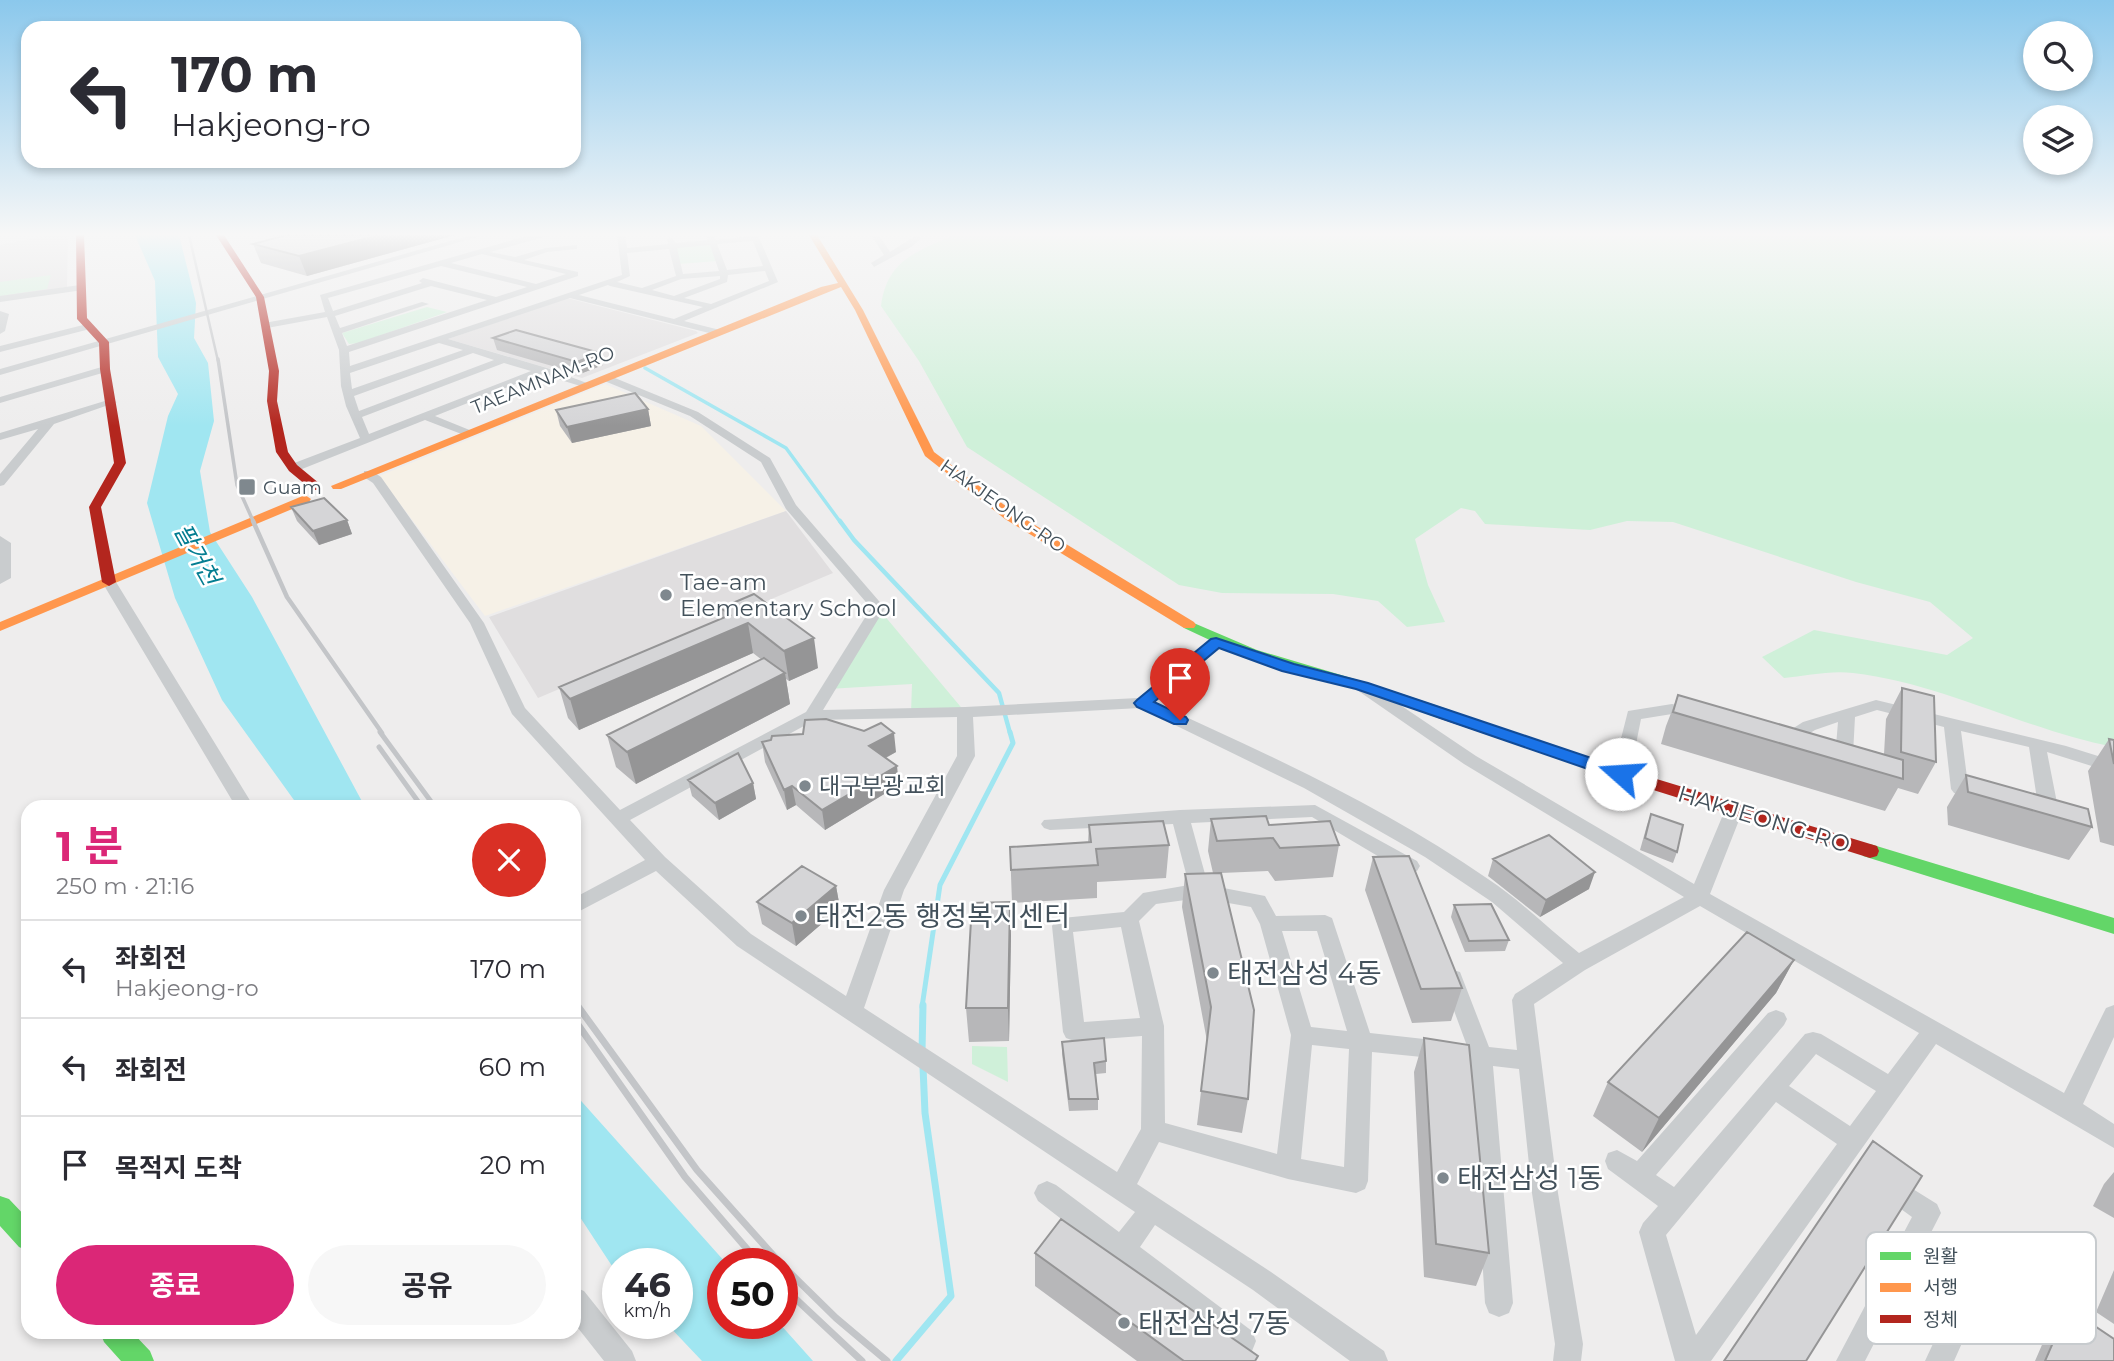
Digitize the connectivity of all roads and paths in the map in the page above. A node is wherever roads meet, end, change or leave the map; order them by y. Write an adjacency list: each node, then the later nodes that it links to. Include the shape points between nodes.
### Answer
1 (81, 299): 23 (main road)
2 (255, 299): 28 (street)
3 (260, 299): 22 (main road)
4 (324, 299): 20 (street)
5 (382, 299): 20 (street)
6 (401, 299): 16 (street)
7 (490, 299): 15 (street)
8 (500, 299): 15 (street)
9 (558, 299): 27 (street)
10 (583, 299): 21 (street)
11 (678, 299): 17 (street)
12 (733, 299): 17 (street)
13 (801, 299): 26 (main road, TAEAMNAM-RO)
14 (851, 299): 55 (main road, HAKJEONG-RO, via 929,454 1010,516)
15 (496, 300): 18 (street)
16 (425, 304): 18 (street); 25 (street)
17 (712, 307): 21 (street)
18 (457, 313): 30 (street)
19 (0, 314): 24 (street, via 4,314)
20 (331, 314): 22 (street); 25 (street)
21 (674, 321): 26 (street)
22 (267, 325): 47 (main road, via 276,428 282,452)
23 (87, 327): 28 (main road); 29 (street)
24 (0, 331)
25 (337, 332): 30 (street)
26 (718, 332): 37 (main road, TAEAMNAM-RO)
27 (437, 339): 31 (street); 35 (street)
28 (104, 342): 33 (main road); 36 (street)
29 (0, 349)
30 (344, 350): 35 (street)
31 (473, 350): 32 (street); 41 (street)
32 (505, 359): 34 (street); 41 (street)
33 (105, 369): 39 (street); 40 (main road)
34 (542, 370): 38 (street); 42 (street)
35 (346, 371): 41 (street)
36 (0, 372)
37 (606, 378): 38 (main road, TAEAMNAM-RO); 60 (street, via 694,414 766,460 790,506 878,608)
38 (587, 385): 44 (main road, TAEAMNAM-RO)
39 (0, 400)
40 (112, 402): 43 (street); 53 (main road, via 120,463 94,507)
41 (351, 406): 46 (street)
42 (424, 416): 44 (street); 46 (street)
43 (49, 423): 45 (street); 49 (street)
44 (468, 433): 48 (main road, TAEAMNAM-RO)
45 (0, 438)
46 (366, 439): 47 (street)
47 (293, 468): 50 (main road)
48 (368, 474): 50 (main road, TAEAMNAM-RO); 73 (street, via 377,480 477,623 518,710)
49 (0, 482)
50 (311, 493): 53 (main road, via 280,512)
51 (0, 540): 52 (street, via 4,543 5,579)
52 (0, 580)
53 (109, 582): 54 (main road); 69 (street)
54 (0, 627)
55 (1216, 642): 56 (main road, HAKJEONG-RO); 57 (street)
56 (1362, 686): 67 (main road, HAKJEONG-RO); 78 (street, via 1470,759)
57 (1143, 703): 58 (street); 84 (street, via 1280,767 1473,878)
58 (965, 712): 60 (street); 85 (street, via 966,756 894,890)
59 (1847, 714): 62 (street, via 1876,705); 64 (street, via 1809,726); 64 (street, via 1844,754)
60 (812, 715): 73 (street)
61 (1712, 719): 67 (street, via 1672,709 1634,715)
62 (1952, 724): 65 (street); 68 (street, via 1960,789)
63 (1765, 733): 64 (street)
64 (1792, 739)
65 (2037, 744): 66 (street); 70 (street, via 2050,813)
66 (2114, 766)
67 (1621, 774): 71 (main road, HAKJEONG-RO)
68 (1986, 796)
69 (241, 800)
70 (2025, 806)
71 (1734, 810): 78 (street); 82 (main road, HAKJEONG-RO)
72 (1180, 816): 74 (street); 76 (street, via 1315,811 1412,867); 77 (street)
73 (619, 818): 75 (street)
74 (1050, 824)
75 (658, 862): 79 (street); 85 (street, via 744,940)
76 (1417, 880)
77 (1200, 891): 80 (street, via 1150,898); 81 (street, via 1258,901)
78 (1698, 898): 84 (street); 89 (street)
79 (581, 903)
80 (1129, 919): 88 (street); 88 (street, via 1062,926 1074,1032)
81 (1270, 924): 90 (street); 91 (street, via 1325,923)
82 (2114, 926)
83 (1444, 955): 92 (street)
84 (1578, 964): 93 (street, via 1523,1000)
85 (852, 1012): 103 (street)
86 (2114, 1014): 96 (street)
87 (1776, 1019): 102 (street)
88 (1153, 1026): 97 (street)
89 (1933, 1031): 95 (street); 96 (street)
90 (1302, 1035): 91 (street); 101 (street)
91 (1361, 1040): 92 (street); 101 (street, via 1356,1181)
92 (1481, 1055): 93 (street); 111 (street)
93 (1531, 1061): 120 (street, via 1545,1193 1569,1344)
94 (1774, 1088): 95 (street, via 1813,1041); 99 (street); 105 (street)
95 (1891, 1088): 99 (street)
96 (2068, 1108): 98 (street)
97 (1153, 1130): 101 (street); 103 (street)
98 (2114, 1137)
99 (1859, 1160): 109 (street, via 1928,1213); 121 (street)
100 (1617, 1161): 102 (street)
101 (1288, 1168)
102 (1639, 1177): 105 (street)
103 (1121, 1189): 107 (street)
104 (1047, 1193): 110 (street)
105 (1675, 1203): 121 (street, via 1651,1231)
106 (0, 1208): 108 (main road)
107 (1152, 1209): 110 (street); 119 (street)
108 (21, 1230)
109 (1918, 1232)
110 (1123, 1250): 115 (street)
111 (1499, 1303)
112 (581, 1310): 118 (street)
113 (1866, 1331): 122 (street)
114 (120, 1339): 117 (main road)
115 (1241, 1341)
116 (1947, 1344): 123 (street)
117 (140, 1361)
118 (622, 1361)
119 (1374, 1361)
120 (1567, 1361)
121 (1691, 1361)
122 (1850, 1361)
123 (1939, 1361)

